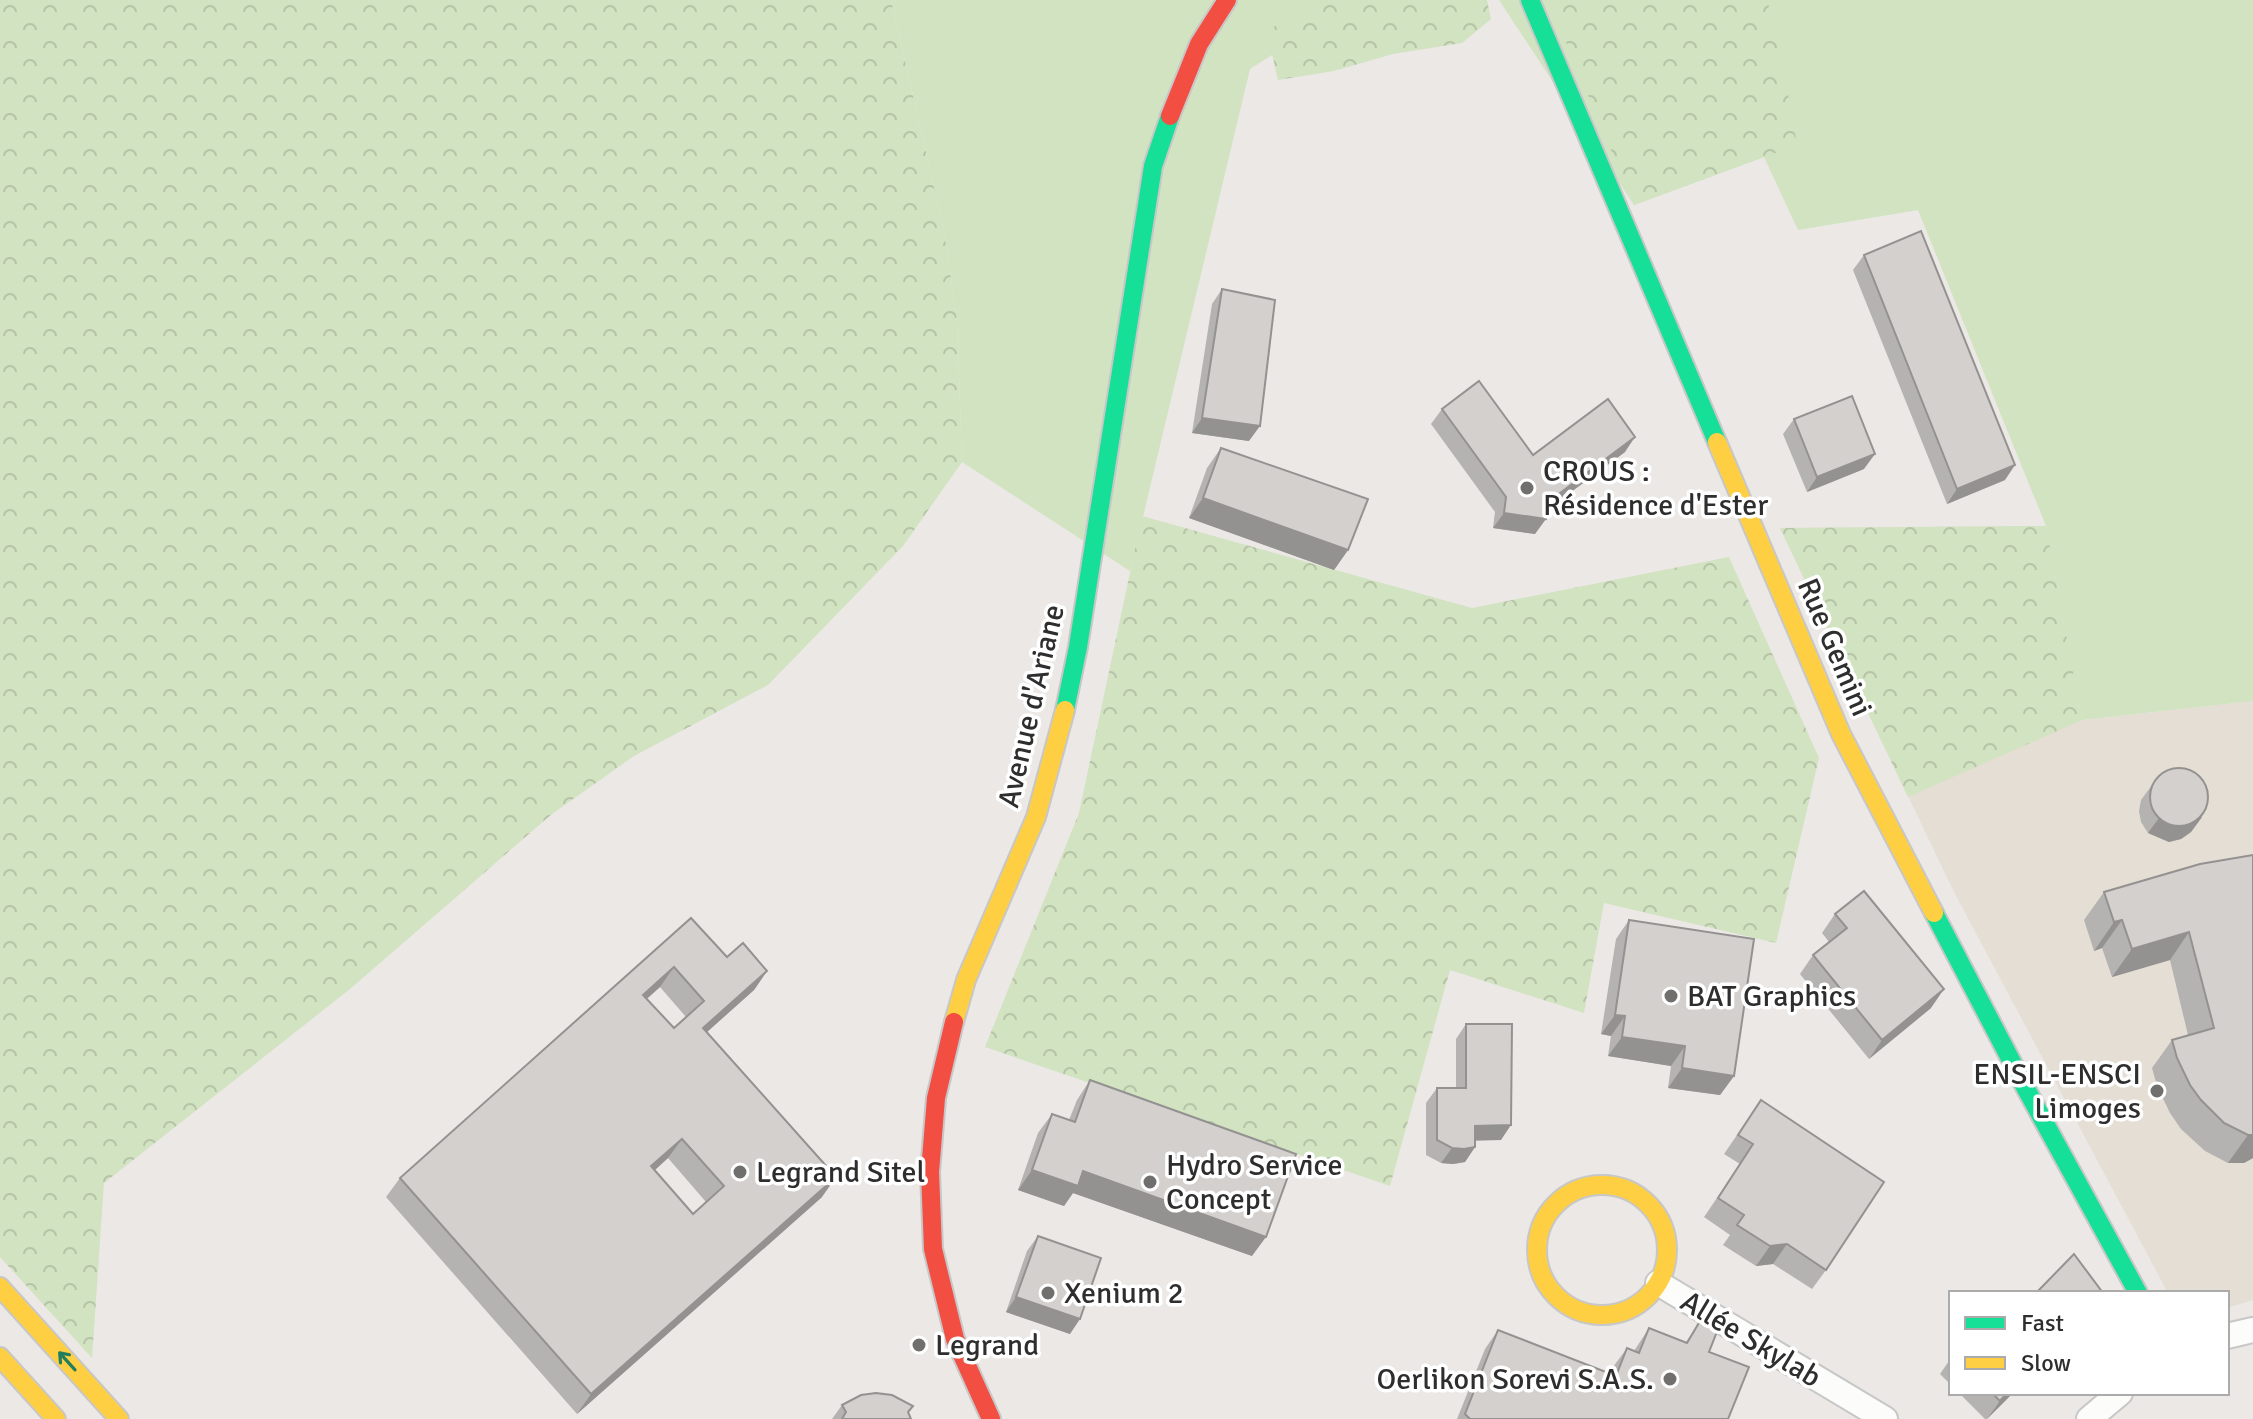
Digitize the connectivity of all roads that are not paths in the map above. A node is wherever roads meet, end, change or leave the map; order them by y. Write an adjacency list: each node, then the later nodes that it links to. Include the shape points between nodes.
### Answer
1 (1227, 0): 12 (street, Avenue d'Ariane, via 1199,44 1153,166 1065,711 1036,817 966,980 936,1098 930,1172 933,1249 955,1339)
2 (1530, 0): 5 (street, Rue Gemini, via 1841,734)
3 (1658, 1283): 3 (street, Allée Skylab, via 1630,1310 1591,1315 1572,1309 1555,1297 1537,1260 1544,1219 1576,1190 1621,1187 1638,1196 1653,1209 1665,1236 1666,1265); 13 (street, Allée Skylab)
4 (0, 1287): 11 (street, one-way to 4)
5 (2137, 1291)
6 (2253, 1330): 7 (street)
7 (2229, 1336)
8 (0, 1357): 10 (street)
9 (2118, 1395): 14 (street)
10 (56, 1419)
11 (119, 1419)
12 (991, 1419)
13 (1885, 1419)
14 (2089, 1419)

